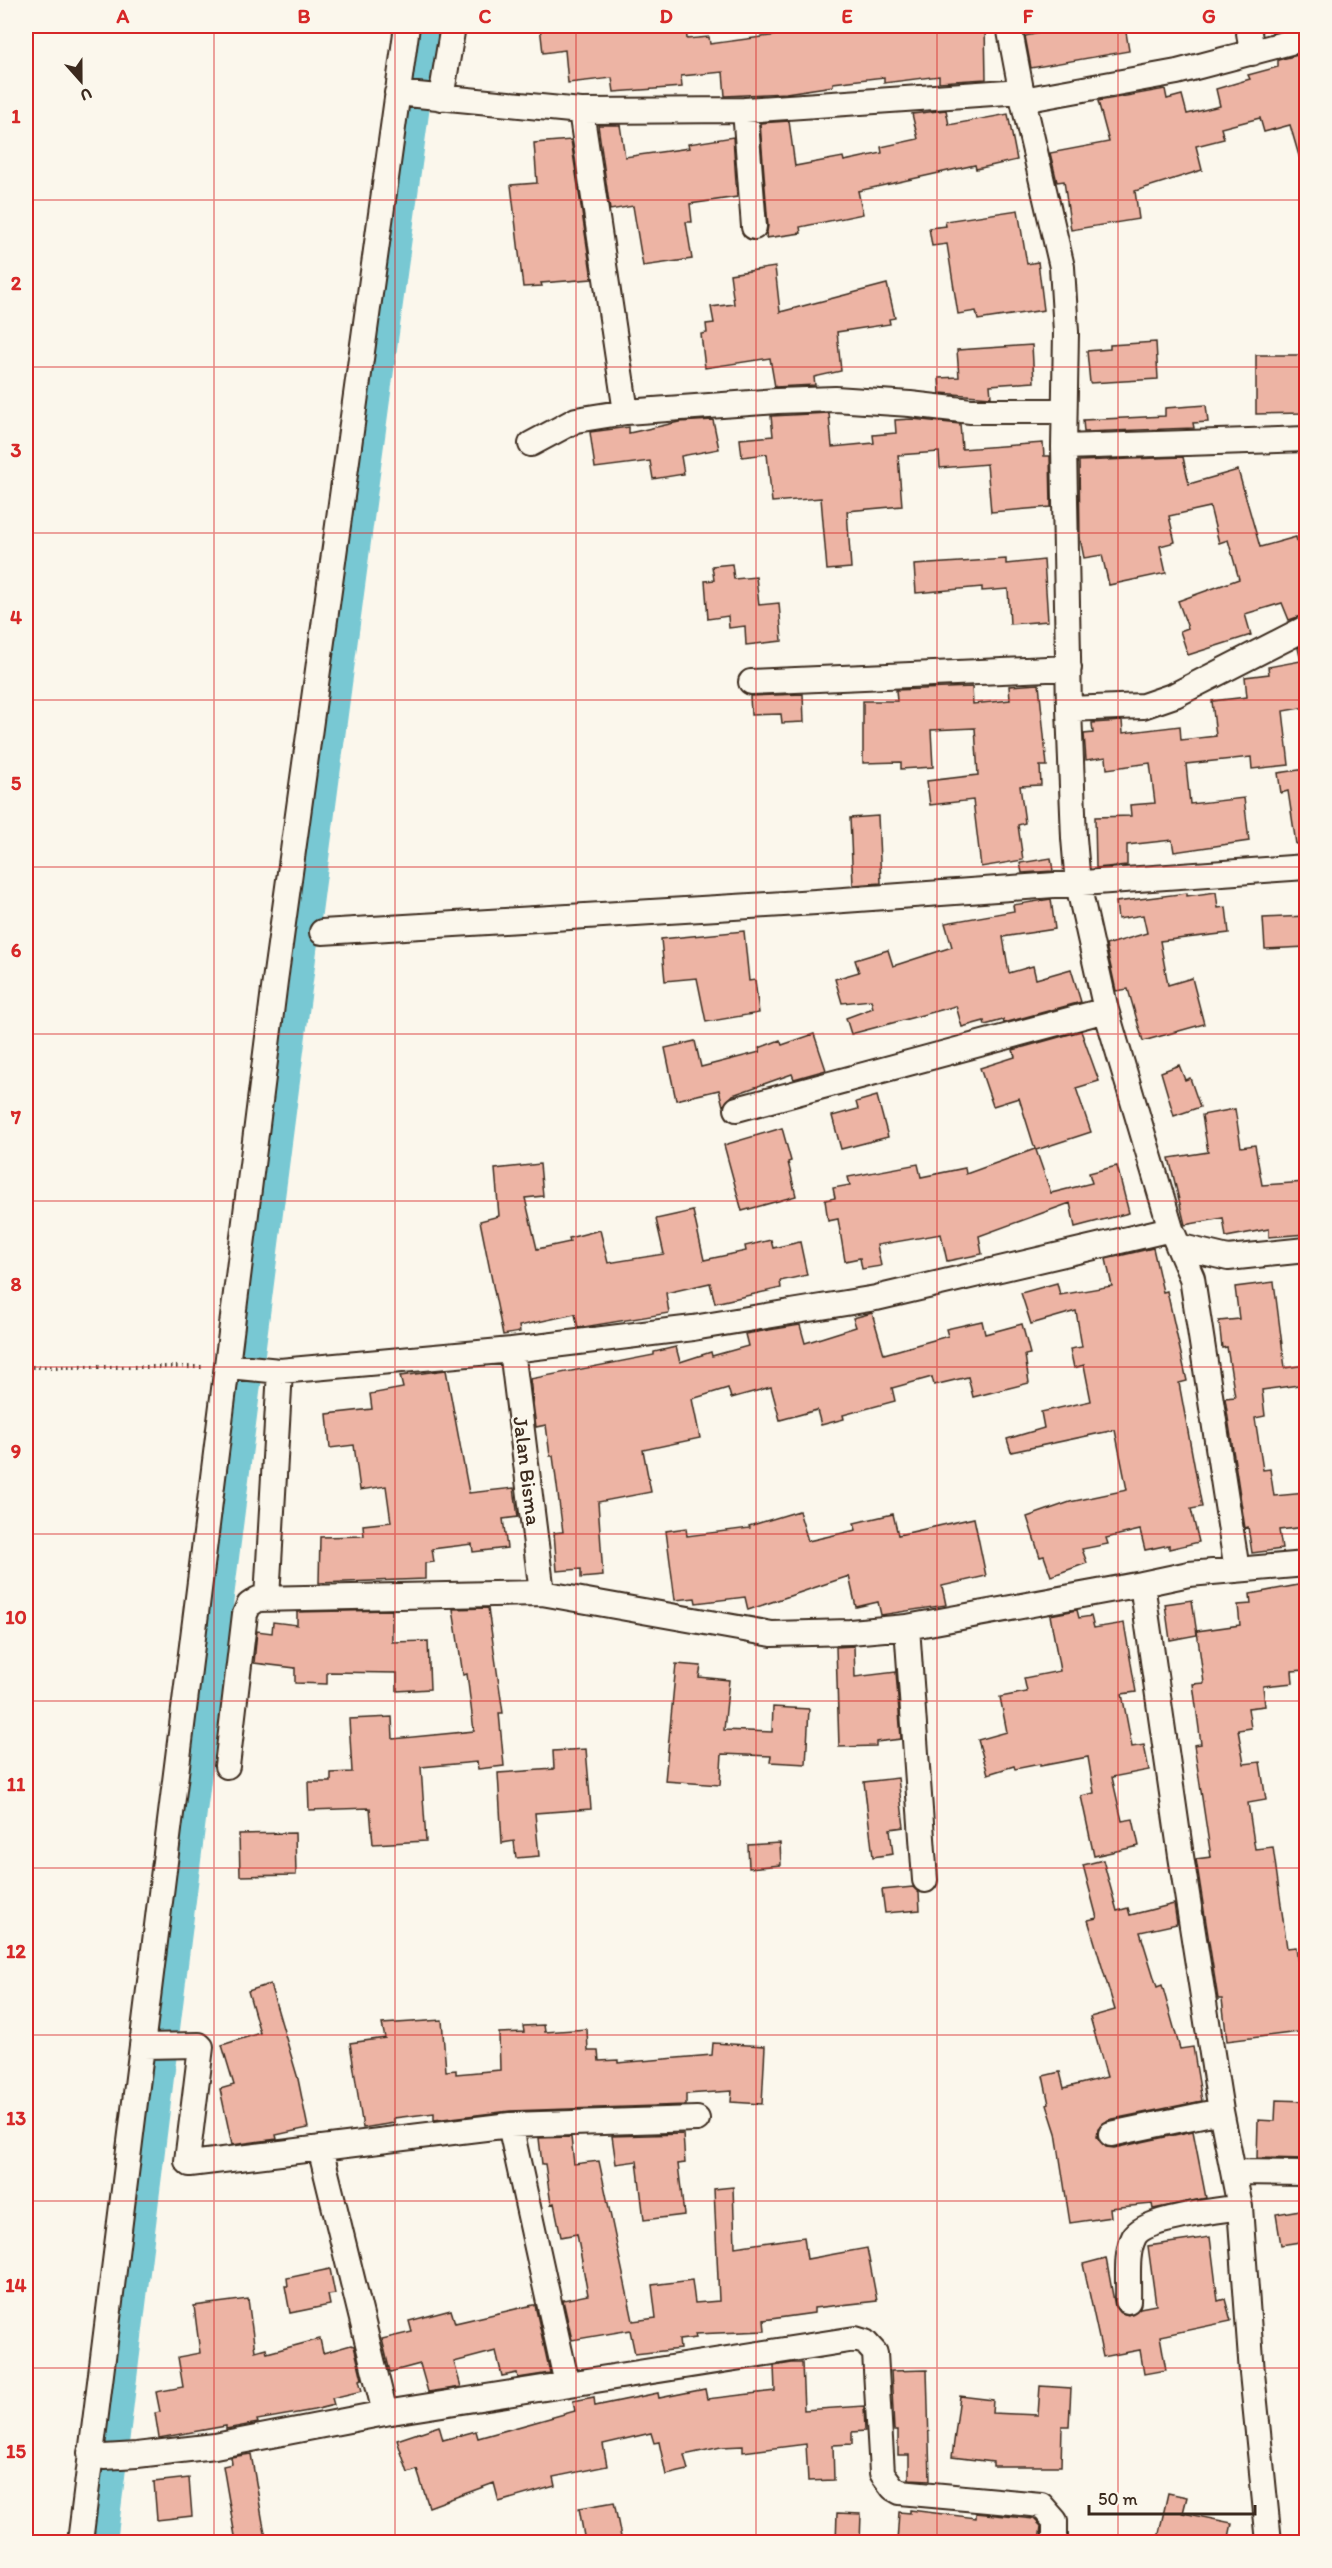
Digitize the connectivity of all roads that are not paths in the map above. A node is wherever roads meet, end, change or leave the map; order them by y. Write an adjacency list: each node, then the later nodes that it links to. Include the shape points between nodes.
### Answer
1 (407, 26): 7 (street)
2 (453, 26): 9 (street)
3 (1010, 26): 8 (street)
4 (1248, 26): 6 (street)
5 (1306, 38): 6 (street)
6 (1252, 53): 8 (street, via 1177,72)
7 (401, 93): 9 (street); 32 (street, via 275,981)
8 (1022, 96): 10 (street); 13 (street, via 1062,267 1066,332)
9 (435, 98): 11 (street)
10 (745, 110): 11 (street); 12 (street)
11 (581, 111): 14 (street)
12 (754, 227)
13 (1064, 411): 14 (street, via 971,411 835,399); 17 (street)
14 (626, 412): 16 (street, via 576,420)
15 (1306, 439): 17 (street)
16 (531, 444)
17 (1064, 447): 19 (street)
18 (1306, 628): 21 (street, via 1164,699 1143,706)
19 (1069, 668): 20 (street); 21 (street)
20 (751, 682)
21 (1070, 710): 23 (street)
22 (1306, 867): 23 (street)
23 (1078, 884): 24 (street); 25 (street)
24 (322, 932)
25 (1106, 1010): 26 (street); 27 (street)
26 (737, 1109)
27 (1175, 1237): 29 (street); 30 (street); 31 (street, via 876,1298 693,1328)
28 (1306, 1250): 29 (street)
29 (1228, 1258): 30 (street)
30 (1192, 1278): 35 (street)
31 (512, 1350): 33 (street); 37 (street, Jalan Bisma)
32 (232, 1367): 33 (street); 42 (street)
33 (275, 1372): 38 (street)
34 (1306, 1564): 35 (street)
35 (1237, 1570): 36 (street)
36 (1142, 1584): 39 (street); 43 (street)
37 (542, 1593): 38 (street); 39 (street, via 772,1634)
38 (267, 1598): 40 (street, via 253,1602 245,1614)
39 (907, 1627): 41 (street)
40 (227, 1766)
41 (925, 1880)
42 (150, 2046): 47 (street, via 199,2044 202,2050 188,2163); 54 (street)
43 (1221, 2111): 46 (street); 48 (street)
44 (697, 2119): 45 (street)
45 (510, 2125): 47 (street); 52 (street)
46 (1111, 2134)
47 (321, 2148): 53 (street)
48 (1235, 2172): 49 (street); 50 (street)
49 (1306, 2174)
50 (1240, 2207): 51 (street, via 1163,2221 1135,2234 1129,2251); 57 (street)
51 (1128, 2301)
52 (567, 2384): 53 (street); 56 (street, via 855,2339 865,2342 875,2353 882,2473 893,2488 900,2492 1041,2505 1055,2521)
53 (384, 2413): 54 (street, via 215,2446 137,2455)
54 (97, 2455): 55 (street)
55 (80, 2542)
56 (1055, 2542)
57 (1269, 2542)

